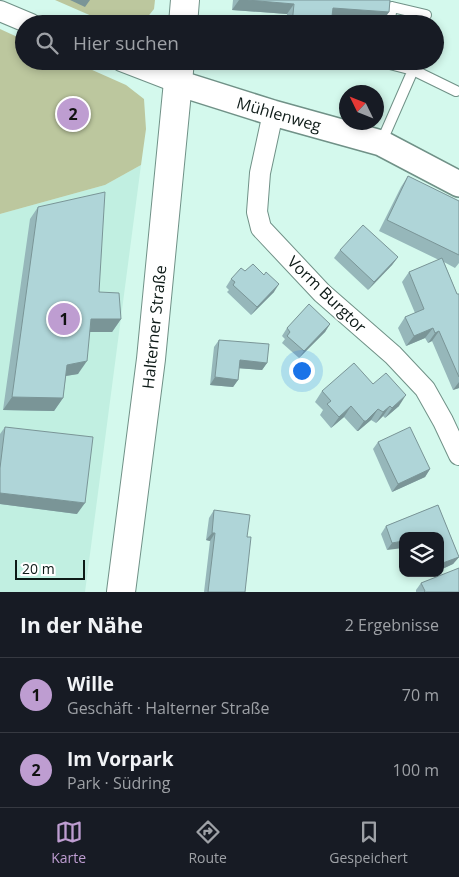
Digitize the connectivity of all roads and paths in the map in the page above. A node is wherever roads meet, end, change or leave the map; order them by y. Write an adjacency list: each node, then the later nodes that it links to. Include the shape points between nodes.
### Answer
1 (185, 0): 3 (main road)
2 (0, 11): 6 (street)
3 (184, 15)
4 (391, 15): 5 (lane, via 392,7)
5 (426, 15)
6 (15, 17)
7 (413, 70): 9 (lane); 11 (lane)
8 (179, 72): 10 (street, Mühlenweg); 14 (main road, Halterner Straße, via 151,359)
9 (456, 91)
10 (273, 113): 11 (street, Mühlenweg); 13 (street, Vorm Burgtor, via 260,173 257,212 261,228 322,292 393,355 424,389)
11 (381, 142): 12 (street, Mühlenweg)
12 (459, 184)
13 (459, 455)
14 (121, 592)

